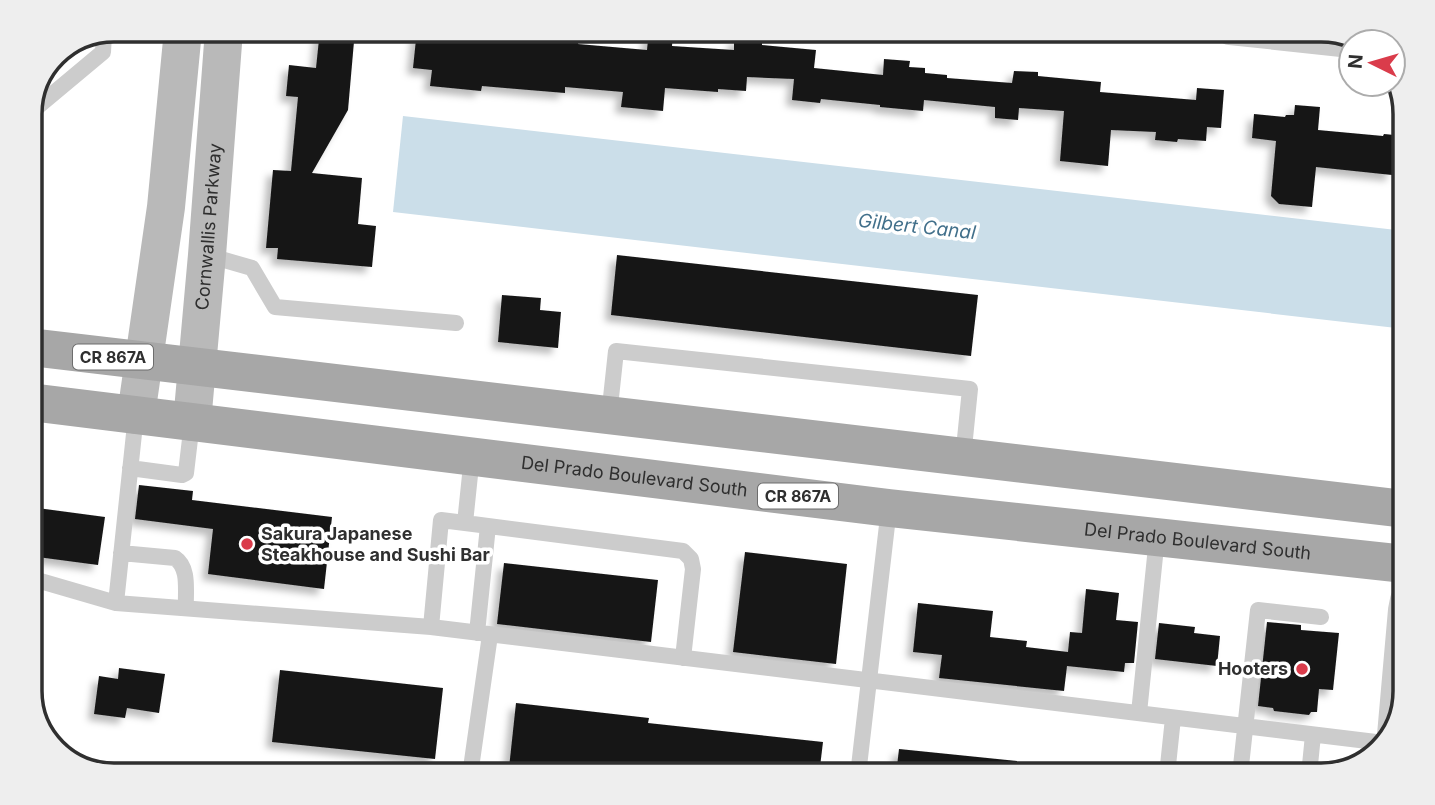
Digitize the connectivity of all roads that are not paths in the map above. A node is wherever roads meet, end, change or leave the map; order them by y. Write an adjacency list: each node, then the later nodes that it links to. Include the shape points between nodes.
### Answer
1 (182, 42): 8 (street, via 166,207)
2 (223, 42): 5 (street, Cornwallis Parkway)
3 (104, 43): 4 (lane, via 103,52)
4 (43, 102)
5 (207, 255): 6 (lane, via 252,268 275,307); 9 (street, Cornwallis Parkway)
6 (457, 323)
7 (42, 348): 8 (main road, CR 867A)
8 (143, 361): 9 (main road, CR 867A); 11 (street)
9 (197, 366): 12 (main road, CR 867A); 13 (street, Cornwallis Parkway)
10 (42, 403): 11 (main road, Del Prado Boulevard South / CR 867A)
11 (136, 415): 13 (main road, Del Prado Boulevard South / CR 867A); 16 (lane)
12 (609, 417): 15 (main road, CR 867A); 15 (lane, via 616,351 970,389)
13 (192, 422): 14 (main road, Del Prado Boulevard South / CR 867A); 16 (lane, via 186,473)
14 (472, 456): 17 (main road, Del Prado Boulevard South / CR 867A); 19 (lane)
15 (963, 458): 18 (main road, CR 867A)
16 (130, 468): 22 (lane)
17 (889, 508): 21 (main road, Del Prado Boulevard South / CR 867A); 31 (lane)
18 (1393, 508)
19 (465, 523): 20 (lane); 28 (lane, via 441,520)
20 (488, 526): 29 (lane); 30 (lane, via 683,551 693,569)
21 (1157, 537): 23 (main road, Del Prado Boulevard South / CR 867A); 32 (lane)
22 (121, 553): 25 (lane); 26 (lane, via 180,561 185,571)
23 (1393, 563)
24 (42, 581): 25 (lane)
25 (116, 603): 26 (lane)
26 (186, 608): 28 (lane)
27 (1321, 617): 34 (lane, via 1258,610)
28 (431, 627): 29 (lane)
29 (484, 634): 30 (lane); 37 (lane)
30 (683, 658): 31 (lane)
31 (868, 681): 32 (lane); 38 (lane)
32 (1139, 713): 33 (lane)
33 (1172, 718): 34 (lane); 39 (lane)
34 (1245, 726): 35 (lane); 40 (lane)
35 (1313, 735): 36 (lane); 41 (lane)
36 (1372, 742)
37 (471, 763)
38 (859, 763)
39 (1168, 763)
40 (1241, 763)
41 (1310, 763)

